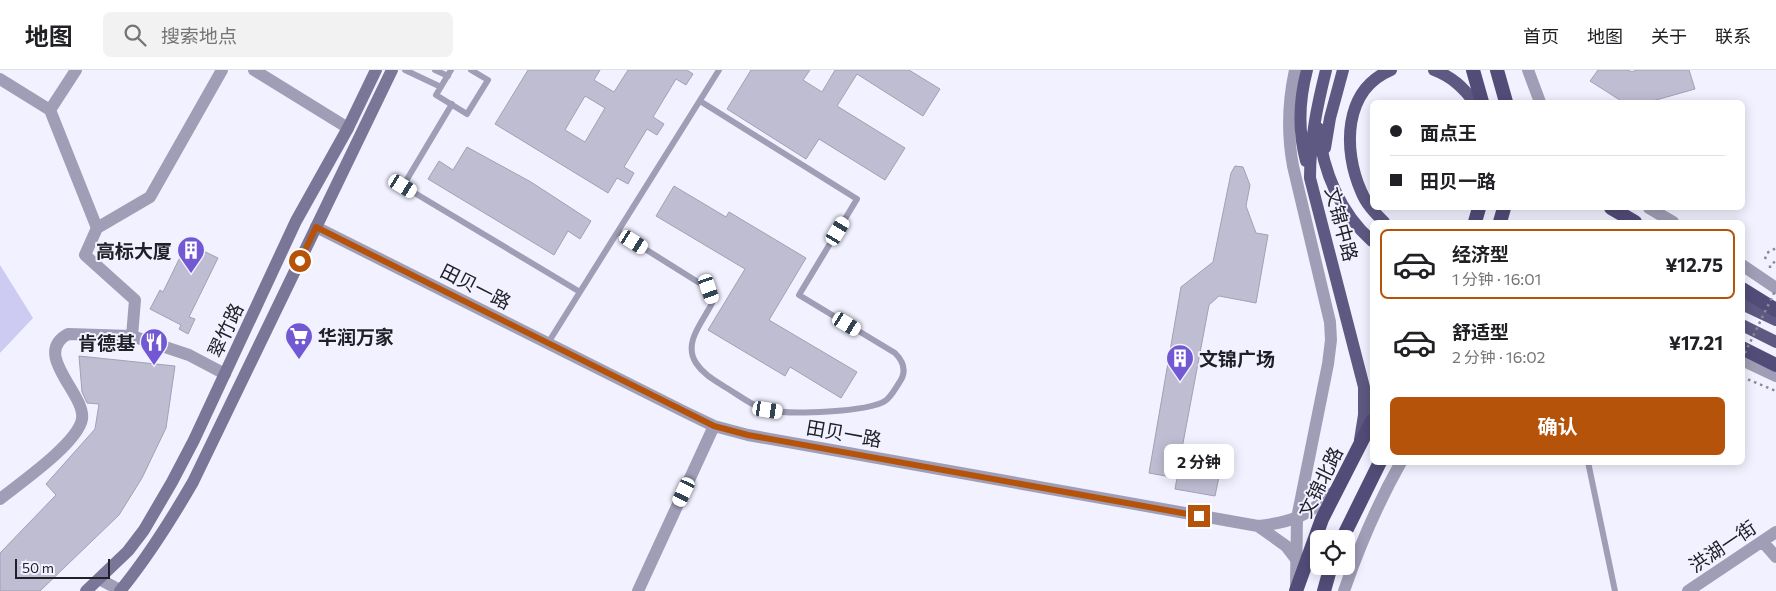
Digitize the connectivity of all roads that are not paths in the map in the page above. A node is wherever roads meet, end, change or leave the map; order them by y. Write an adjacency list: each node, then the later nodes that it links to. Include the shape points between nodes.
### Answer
1 (76, 70): 30 (street)
2 (222, 70): 42 (street, via 150,197)
3 (254, 70): 31 (street)
4 (376, 70): 31 (main road, 翠竹路)
5 (392, 70): 41 (main road, 翠竹路)
6 (405, 70): 21 (lane)
7 (435, 70): 18 (lane)
8 (471, 70): 29 (lane, via 488,80 468,114)
9 (719, 70): 22 (lane)
10 (1295, 70): 69 (street, via 1290,98 1289,141 1330,322 1331,340)
11 (1307, 70): 33 (main road, via 1302,92 1301,131)
12 (1326, 70): 28 (main road, 文锦中路)
13 (1343, 70): 32 (main road, via 1330,118)
14 (1391, 70): 34 (main road, via 1369,84 1354,109 1350,124 1354,172)
15 (1434, 70): 23 (main road, via 1456,82)
16 (1473, 70): 24 (highway)
17 (1528, 70): 27 (street)
18 (450, 73): 21 (lane)
19 (1498, 73): 25 (highway); 26 (highway)
20 (0, 79): 30 (street)
21 (441, 87): 29 (lane, via 436,95)
22 (700, 100): 43 (lane); 43 (lane, via 858,199 799,295 895,353 903,365 904,377 880,404 846,411 780,412 756,406 709,377 695,362 692,342 713,300 709,289)
23 (1473, 100)
24 (1481, 100)
25 (1505, 100)
26 (1513, 100)
27 (1539, 100)
28 (1318, 101): 32 (main road, via 1317,121); 33 (main road, 文锦中路)
29 (452, 104): 48 (lane, via 403,186)
30 (50, 110): 42 (street)
31 (348, 128): 59 (main road, 翠竹路, via 296,221)
32 (1324, 162): 44 (main road, via 1342,205)
33 (1310, 178): 63 (main road, 文锦中路, via 1364,386)
34 (1370, 207)
35 (1372, 210): 38 (main road)
36 (1614, 210): 39 (highway)
37 (1652, 210): 40 (street)
38 (1382, 220)
39 (1632, 220)
40 (1670, 220)
41 (316, 227): 55 (street, 田贝一路); 79 (main road, 翠竹路, via 193,482 146,558)
42 (97, 228): 53 (street, via 85,255 135,300)
43 (618, 232): 48 (lane)
44 (1370, 240)
45 (1745, 268): 46 (street)
46 (1776, 288)
47 (1745, 291): 50 (highway)
48 (580, 292): 55 (lane)
49 (1745, 305): 51 (main road)
50 (1776, 310)
51 (1776, 320)
52 (1745, 326): 54 (main road)
53 (132, 336): 59 (street, via 189,355); 68 (street, via 68,334 60,338 55,348 57,360 62,376 82,410 78,431)
54 (1776, 342)
55 (548, 343): 62 (street, 田贝一路)
56 (1745, 350): 58 (highway)
57 (1745, 360): 60 (street)
58 (1776, 365)
59 (224, 374): 77 (main road, 翠竹路, via 158,507 128,551)
60 (1776, 376)
61 (1370, 425): 63 (highway, 文锦北路)
62 (714, 426): 70 (street, 田贝一路, via 748,435); 80 (street)
63 (1360, 445): 67 (highway, 文锦北路)
64 (1379, 465): 71 (highway)
65 (1400, 465): 83 (street, via 1354,562)
66 (1589, 465): 84 (lane)
67 (1335, 491): 69 (street, 田贝一路); 81 (highway, 文锦北路, via 1310,547)
68 (0, 499)
69 (1298, 518): 70 (street, 田贝一路); 75 (street)
70 (1258, 526): 75 (street, 田贝一路, via 1286,546)
71 (1346, 530)
72 (1776, 532): 73 (street, 洪湖一街)
73 (1763, 542): 74 (street); 85 (street, 洪湖一街)
74 (1776, 557)
75 (1296, 559): 81 (street)
76 (1328, 575): 82 (highway)
77 (99, 579): 78 (main road, 翠竹路); 79 (street)
78 (86, 591)
79 (120, 591)
80 (638, 591)
81 (1296, 591)
82 (1324, 591)
83 (1344, 591)
84 (1615, 591)
85 (1688, 591)

